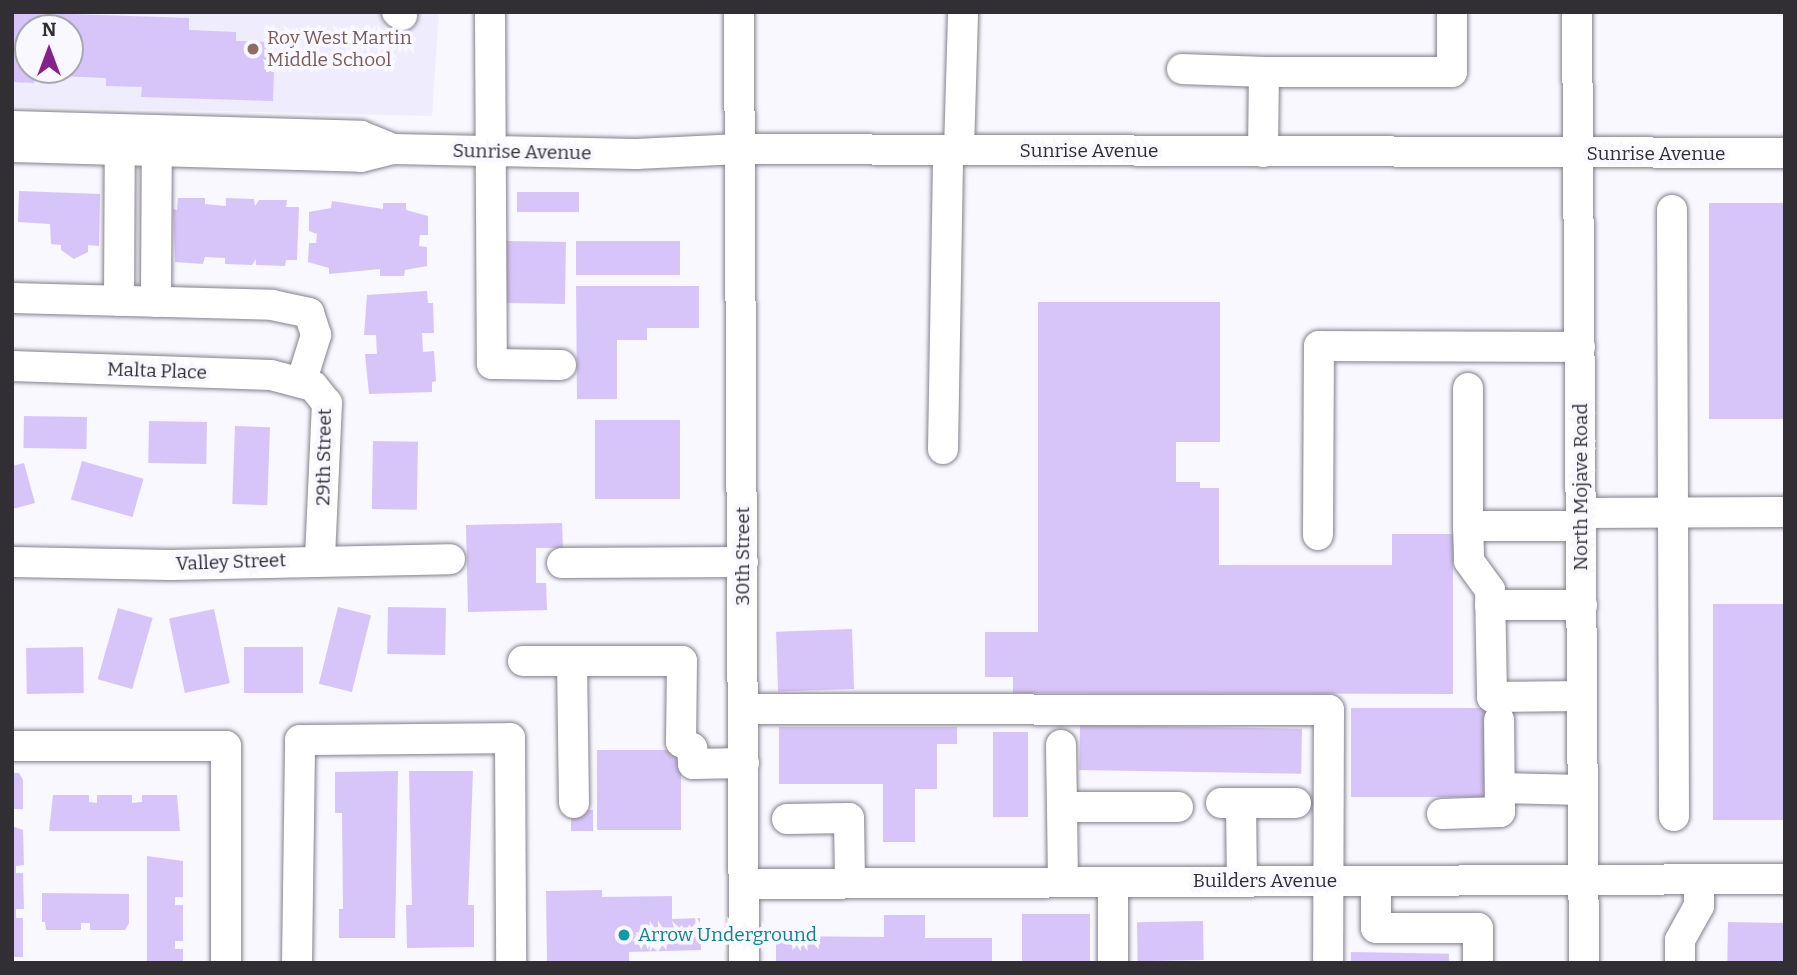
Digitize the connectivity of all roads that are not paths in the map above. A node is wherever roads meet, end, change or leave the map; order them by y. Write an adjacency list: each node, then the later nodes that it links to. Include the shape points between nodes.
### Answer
1 (490, 12): 15 (street)
2 (739, 12): 12 (street, 30th Street)
3 (962, 12): 13 (street)
4 (1452, 12): 7 (street, via 1452,72)
5 (1577, 12): 17 (street, North Mojave Road)
6 (1182, 69): 7 (street)
7 (1264, 72): 14 (street)
8 (12, 126): 9 (street, Sunrise Avenue)
9 (120, 140): 10 (street, Sunrise Avenue); 11 (street, Sunrise Avenue); 19 (street)
10 (157, 141): 15 (street, Sunrise Avenue, via 361,157 393,149); 20 (street)
11 (12, 147)
12 (740, 149): 13 (street, Sunrise Avenue); 15 (street, Sunrise Avenue); 38 (street, 30th Street)
13 (953, 150): 14 (street, Sunrise Avenue); 29 (street)
14 (1263, 152): 17 (street, Sunrise Avenue)
15 (488, 153): 25 (street, via 492,364)
16 (1785, 153): 17 (street, Sunrise Avenue)
17 (1578, 155): 24 (street, North Mojave Road)
18 (1672, 210): 31 (street)
19 (119, 229): 20 (street); 22 (street)
20 (156, 230): 23 (street)
21 (12, 298): 22 (street)
22 (119, 301): 23 (street)
23 (156, 302): 27 (street, via 272,305 309,313 316,335)
24 (1580, 347): 32 (street, North Mojave Road); 34 (street, via 1319,346)
25 (561, 365)
26 (12, 366): 27 (street, Malta Place)
27 (302, 380): 36 (street, 29th Street, via 322,393 327,403)
28 (1468, 388): 33 (street)
29 (943, 449)
30 (1785, 512): 31 (street)
31 (1673, 513): 32 (street); 57 (street)
32 (1581, 520): 33 (street); 41 (street, North Mojave Road)
33 (1468, 526): 40 (street, via 1469,561 1490,590)
34 (1318, 535)
35 (450, 559): 36 (street, Valley Street)
36 (320, 560): 37 (street, Valley Street, via 171,565)
37 (12, 562)
38 (743, 562): 39 (street); 45 (street, 30th Street)
39 (562, 563)
40 (1490, 605): 41 (street); 44 (street, via 1492,696)
41 (1581, 605): 44 (street, North Mojave Road)
42 (523, 661): 43 (street)
43 (572, 661): 49 (street, via 681,661 681,742 692,748 693,764); 52 (street)
44 (1582, 696): 51 (street, North Mojave Road)
45 (744, 709): 49 (street, 30th Street); 63 (street, via 1329,710)
46 (1499, 720): 50 (street)
47 (1061, 745): 54 (street)
48 (12, 746): 69 (street, via 226,746)
49 (744, 763): 68 (street, 30th Street)
50 (1500, 788): 51 (street); 56 (street, via 1500,813)
51 (1583, 789): 60 (street, North Mojave Road)
52 (574, 803)
53 (1296, 803): 62 (street, via 1231,803)
54 (1062, 807): 55 (street); 65 (street)
55 (1178, 807)
56 (1442, 814)
57 (1674, 816)
58 (787, 819): 67 (street, via 849,818)
59 (1785, 879): 61 (street, Builders Avenue)
60 (1583, 880): 61 (street, Builders Avenue); 64 (street, Builders Avenue); 76 (street, North Mojave Road)
61 (1699, 880): 77 (street, via 1699,906 1680,940)
62 (1242, 881): 63 (street, Builders Avenue); 66 (street, Builders Avenue)
63 (1329, 881): 64 (street, Builders Avenue); 74 (street)
64 (1376, 881): 75 (street, via 1376,928 1478,928)
65 (1063, 882): 66 (street, Builders Avenue); 67 (street, Builders Avenue)
66 (1113, 882): 73 (street)
67 (850, 883): 68 (street, Builders Avenue)
68 (745, 884): 72 (street, 30th Street)
69 (226, 963)
70 (297, 963): 71 (street, via 300,740 510,738)
71 (511, 963)
72 (744, 963)
73 (1113, 963)
74 (1328, 963)
75 (1478, 963)
76 (1584, 963)
77 (1680, 963)

